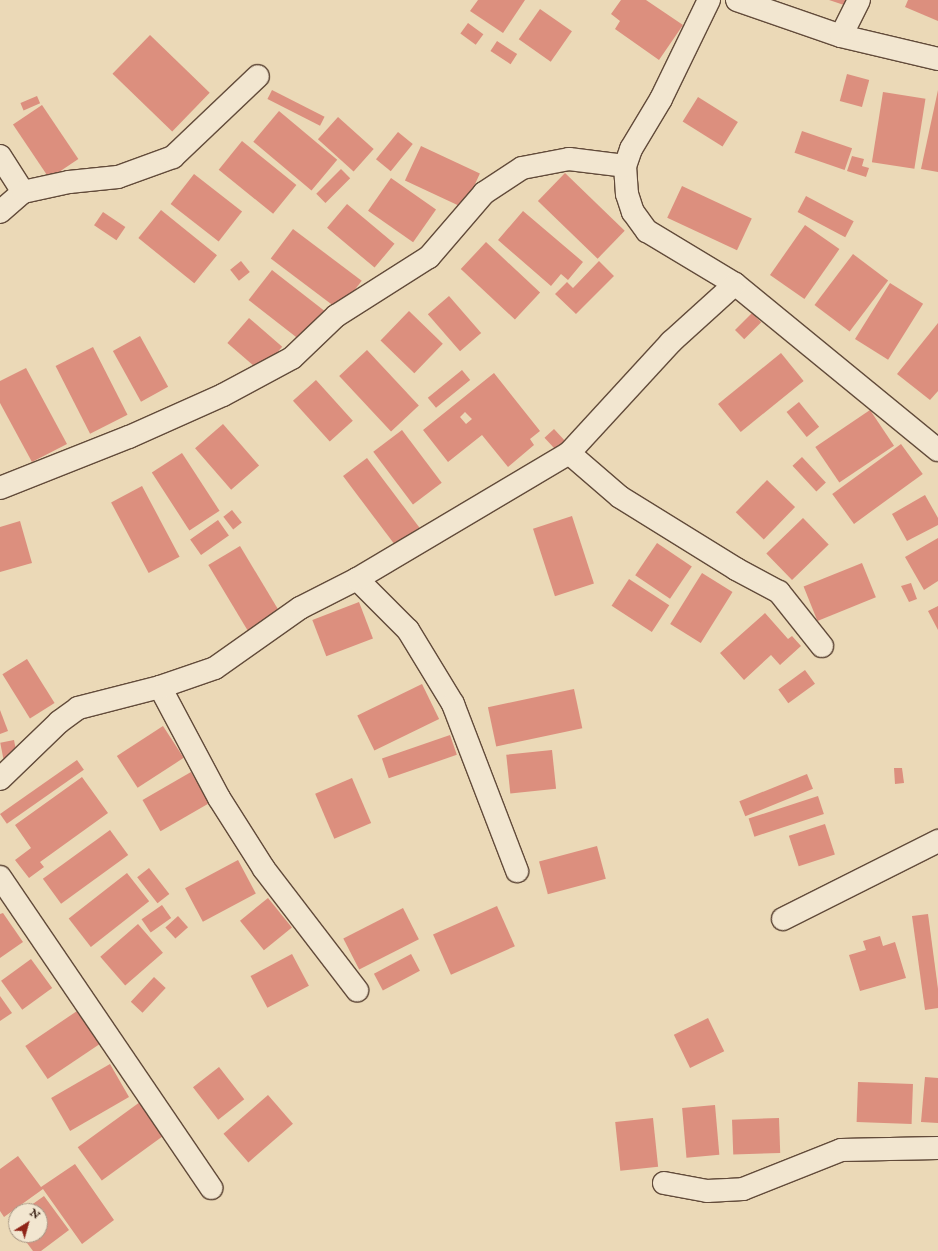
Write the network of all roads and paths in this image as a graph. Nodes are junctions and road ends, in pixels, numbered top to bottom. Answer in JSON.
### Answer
{"nodes":[{"id":1,"x":709,"y":0,"type":"edge"},
{"id":2,"x":737,"y":0,"type":"edge"},
{"id":3,"x":859,"y":0,"type":"edge"},
{"id":4,"x":841,"y":36,"type":"junction"},
{"id":5,"x":938,"y":59,"type":"edge"},
{"id":6,"x":258,"y":76,"type":"dead end"},
{"id":7,"x":0,"y":156,"type":"edge"},
{"id":8,"x":625,"y":166,"type":"junction"},
{"id":9,"x":23,"y":192,"type":"junction"},
{"id":10,"x":0,"y":212,"type":"edge"},
{"id":11,"x":735,"y":284,"type":"junction"},
{"id":12,"x":938,"y":450,"type":"edge"},
{"id":13,"x":569,"y":453,"type":"junction"},
{"id":14,"x":0,"y":488,"type":"edge"},
{"id":15,"x":357,"y":579,"type":"junction"},
{"id":16,"x":822,"y":646,"type":"dead end"},
{"id":17,"x":160,"y":687,"type":"junction"},
{"id":18,"x":0,"y":779,"type":"edge"},
{"id":19,"x":938,"y":841,"type":"edge"},
{"id":20,"x":516,"y":871,"type":"dead end"},
{"id":21,"x":0,"y":878,"type":"edge"},
{"id":22,"x":783,"y":920,"type":"dead end"},
{"id":23,"x":357,"y":990,"type":"dead end"},
{"id":24,"x":938,"y":1148,"type":"edge"},
{"id":25,"x":664,"y":1183,"type":"dead end"},
{"id":26,"x":211,"y":1188,"type":"dead end"}],
"edges":[{"from":1,"to":8,"type":"street"},
{"from":2,"to":4,"type":"street"},
{"from":3,"to":4,"type":"street"},
{"from":4,"to":5,"type":"street"},
{"from":6,"to":9,"type":"street"},
{"from":7,"to":9,"type":"street"},
{"from":8,"to":11,"type":"street"},
{"from":8,"to":14,"type":"street"},
{"from":9,"to":10,"type":"street"},
{"from":11,"to":12,"type":"street"},
{"from":11,"to":13,"type":"street"},
{"from":13,"to":15,"type":"street"},
{"from":13,"to":16,"type":"street"},
{"from":15,"to":17,"type":"street"},
{"from":15,"to":20,"type":"street"},
{"from":17,"to":18,"type":"street"},
{"from":17,"to":23,"type":"street"},
{"from":19,"to":22,"type":"street"},
{"from":21,"to":26,"type":"street"},
{"from":24,"to":25,"type":"street"}]}
